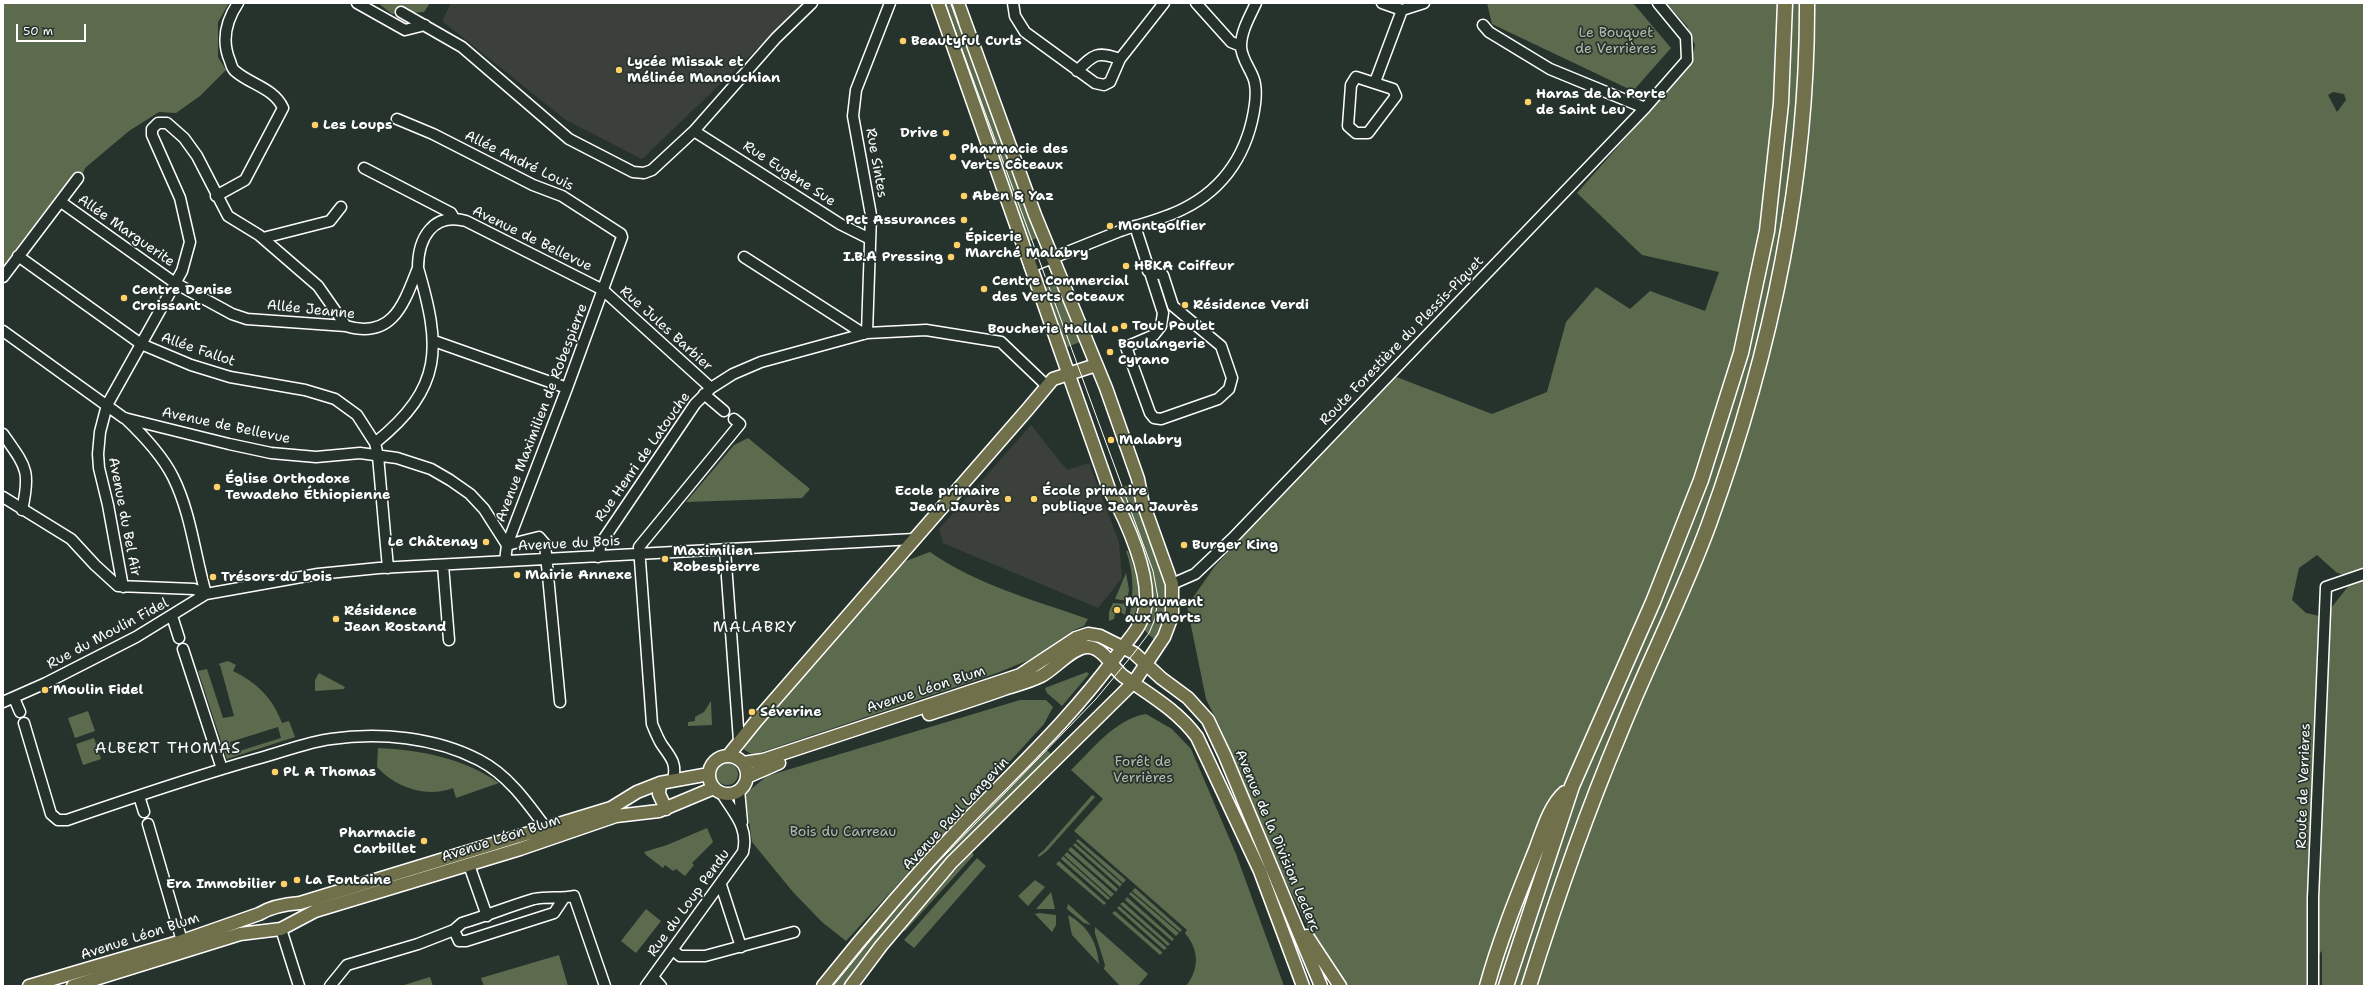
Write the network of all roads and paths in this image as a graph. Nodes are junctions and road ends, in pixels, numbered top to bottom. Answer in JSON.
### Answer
{"nodes":[{"id":1,"x":238,"y":3,"type":"edge"},
{"id":2,"x":357,"y":3,"type":"edge"},
{"id":3,"x":812,"y":3,"type":"edge"},
{"id":4,"x":890,"y":3,"type":"edge"},
{"id":5,"x":938,"y":3,"type":"edge"},
{"id":6,"x":958,"y":3,"type":"edge"},
{"id":7,"x":1013,"y":3,"type":"edge"},
{"id":8,"x":1164,"y":3,"type":"edge"},
{"id":9,"x":1196,"y":3,"type":"edge"},
{"id":10,"x":1256,"y":3,"type":"edge"},
{"id":11,"x":1382,"y":3,"type":"edge"},
{"id":12,"x":1424,"y":3,"type":"edge"},
{"id":13,"x":1658,"y":3,"type":"edge"},
{"id":14,"x":1785,"y":3,"type":"edge"},
{"id":15,"x":1807,"y":3,"type":"edge"},
{"id":16,"x":1402,"y":10,"type":"junction"},
{"id":17,"x":401,"y":12,"type":"dead end"},
{"id":18,"x":425,"y":25,"type":"junction"},
{"id":19,"x":1483,"y":25,"type":"dead end"},
{"id":20,"x":1241,"y":46,"type":"junction"},
{"id":21,"x":1120,"y":60,"type":"junction"},
{"id":22,"x":1077,"y":71,"type":"junction"},
{"id":23,"x":1375,"y":82,"type":"junction"},
{"id":24,"x":1645,"y":108,"type":"junction"},
{"id":25,"x":397,"y":119,"type":"dead end"},
{"id":26,"x":694,"y":131,"type":"junction"},
{"id":27,"x":364,"y":168,"type":"dead end"},
{"id":28,"x":78,"y":178,"type":"dead end"},
{"id":29,"x":216,"y":196,"type":"junction"},
{"id":30,"x":61,"y":202,"type":"junction"},
{"id":31,"x":341,"y":207,"type":"dead end"},
{"id":32,"x":454,"y":218,"type":"junction"},
{"id":33,"x":1135,"y":226,"type":"junction"},
{"id":34,"x":622,"y":237,"type":"joint"},
{"id":35,"x":263,"y":238,"type":"junction"},
{"id":36,"x":870,"y":239,"type":"junction"},
{"id":37,"x":18,"y":256,"type":"junction"},
{"id":38,"x":744,"y":257,"type":"dead end"},
{"id":39,"x":1054,"y":258,"type":"junction"},
{"id":40,"x":1030,"y":267,"type":"junction"},
{"id":41,"x":418,"y":268,"type":"junction"},
{"id":42,"x":1148,"y":271,"type":"junction"},
{"id":43,"x":3,"y":277,"type":"edge"},
{"id":44,"x":175,"y":283,"type":"junction"},
{"id":45,"x":603,"y":290,"type":"junction"},
{"id":46,"x":346,"y":326,"type":"junction"},
{"id":47,"x":3,"y":331,"type":"edge"},
{"id":48,"x":865,"y":334,"type":"junction"},
{"id":49,"x":434,"y":341,"type":"junction"},
{"id":50,"x":141,"y":344,"type":"junction"},
{"id":51,"x":1096,"y":365,"type":"junction"},
{"id":52,"x":1069,"y":375,"type":"junction"},
{"id":53,"x":1046,"y":385,"type":"junction"},
{"id":54,"x":567,"y":388,"type":"junction"},
{"id":55,"x":707,"y":391,"type":"junction"},
{"id":56,"x":107,"y":406,"type":"junction"},
{"id":57,"x":724,"y":411,"type":"dead end"},
{"id":58,"x":124,"y":418,"type":"junction"},
{"id":59,"x":734,"y":419,"type":"dead end"},
{"id":60,"x":3,"y":434,"type":"edge"},
{"id":61,"x":375,"y":443,"type":"junction"},
{"id":62,"x":378,"y":456,"type":"junction"},
{"id":63,"x":3,"y":497,"type":"edge"},
{"id":64,"x":22,"y":510,"type":"junction"},
{"id":65,"x":914,"y":539,"type":"junction"},
{"id":66,"x":507,"y":545,"type":"junction"},
{"id":67,"x":725,"y":550,"type":"junction"},
{"id":68,"x":639,"y":554,"type":"junction"},
{"id":69,"x":598,"y":557,"type":"junction"},
{"id":70,"x":547,"y":559,"type":"junction"},
{"id":71,"x":505,"y":561,"type":"junction"},
{"id":72,"x":443,"y":565,"type":"junction"},
{"id":73,"x":388,"y":568,"type":"junction"},
{"id":74,"x":2364,"y":574,"type":"edge"},
{"id":75,"x":1172,"y":584,"type":"junction"},
{"id":76,"x":123,"y":587,"type":"junction"},
{"id":77,"x":226,"y":590,"type":"joint"},
{"id":78,"x":206,"y":594,"type":"junction"},
{"id":79,"x":172,"y":616,"type":"junction"},
{"id":80,"x":180,"y":638,"type":"dead end"},
{"id":81,"x":449,"y":640,"type":"dead end"},
{"id":82,"x":1123,"y":646,"type":"junction"},
{"id":83,"x":183,"y":650,"type":"dead end"},
{"id":84,"x":1100,"y":652,"type":"joint"},
{"id":85,"x":1111,"y":663,"type":"junction"},
{"id":86,"x":1148,"y":664,"type":"junction"},
{"id":87,"x":1134,"y":682,"type":"junction"},
{"id":88,"x":14,"y":698,"type":"junction"},
{"id":89,"x":3,"y":702,"type":"edge"},
{"id":90,"x":560,"y":702,"type":"dead end"},
{"id":91,"x":20,"y":712,"type":"dead end"},
{"id":92,"x":24,"y":723,"type":"dead end"},
{"id":93,"x":739,"y":740,"type":"junction"},
{"id":94,"x":728,"y":756,"type":"junction"},
{"id":95,"x":743,"y":763,"type":"junction"},
{"id":96,"x":222,"y":769,"type":"junction"},
{"id":97,"x":709,"y":774,"type":"junction"},
{"id":98,"x":747,"y":777,"type":"junction"},
{"id":99,"x":673,"y":780,"type":"junction"},
{"id":100,"x":660,"y":783,"type":"junction"},
{"id":101,"x":1572,"y":786,"type":"junction"},
{"id":102,"x":718,"y":790,"type":"junction"},
{"id":103,"x":739,"y":790,"type":"junction"},
{"id":104,"x":139,"y":796,"type":"junction"},
{"id":105,"x":666,"y":809,"type":"junction"},
{"id":106,"x":144,"y":812,"type":"dead end"},
{"id":107,"x":148,"y":824,"type":"dead end"},
{"id":108,"x":742,"y":824,"type":"junction"},
{"id":109,"x":546,"y":828,"type":"junction"},
{"id":110,"x":469,"y":865,"type":"junction"},
{"id":111,"x":721,"y":885,"type":"junction"},
{"id":112,"x":564,"y":898,"type":"junction"},
{"id":113,"x":1285,"y":899,"type":"junction"},
{"id":114,"x":292,"y":903,"type":"junction"},
{"id":115,"x":260,"y":914,"type":"junction"},
{"id":116,"x":487,"y":916,"type":"junction"},
{"id":117,"x":296,"y":920,"type":"junction"},
{"id":118,"x":281,"y":929,"type":"junction"},
{"id":119,"x":454,"y":930,"type":"junction"},
{"id":120,"x":264,"y":931,"type":"junction"},
{"id":121,"x":794,"y":932,"type":"dead end"},
{"id":122,"x":1544,"y":936,"type":"junction"},
{"id":123,"x":182,"y":941,"type":"junction"},
{"id":124,"x":741,"y":947,"type":"junction"},
{"id":125,"x":673,"y":950,"type":"junction"},
{"id":126,"x":653,"y":977,"type":"junction"},
{"id":127,"x":29,"y":986,"type":"edge"},
{"id":128,"x":73,"y":986,"type":"edge"},
{"id":129,"x":299,"y":986,"type":"edge"},
{"id":130,"x":330,"y":986,"type":"edge"},
{"id":131,"x":605,"y":986,"type":"edge"},
{"id":132,"x":646,"y":986,"type":"edge"},
{"id":133,"x":661,"y":986,"type":"edge"},
{"id":134,"x":823,"y":986,"type":"edge"},
{"id":135,"x":851,"y":986,"type":"edge"},
{"id":136,"x":1303,"y":986,"type":"edge"},
{"id":137,"x":1322,"y":986,"type":"edge"},
{"id":138,"x":1340,"y":986,"type":"edge"},
{"id":139,"x":1487,"y":986,"type":"edge"},
{"id":140,"x":1506,"y":986,"type":"edge"},
{"id":141,"x":1529,"y":986,"type":"edge"},
{"id":142,"x":1538,"y":986,"type":"edge"},
{"id":143,"x":2313,"y":986,"type":"edge"}],
"edges":[{"from":1,"to":29,"type":"street"},
{"from":2,"to":18,"type":"street"},
{"from":3,"to":26,"type":"street"},
{"from":4,"to":36,"type":"street","name":"Rue Sintes"},
{"from":5,"to":40,"type":"main road"},
{"from":6,"to":39,"type":"main road"},
{"from":7,"to":22,"type":"street"},
{"from":8,"to":21,"type":"street"},
{"from":9,"to":20,"type":"street"},
{"from":10,"to":20,"type":"street"},
{"from":11,"to":16,"type":"street"},
{"from":12,"to":16,"type":"street"},
{"from":13,"to":24,"type":"street","name":"Route Forestière du Plessis-Piquet"},
{"from":14,"to":101,"type":"highway"},
{"from":15,"to":122,"type":"highway"},
{"from":16,"to":23,"type":"street"},
{"from":17,"to":18,"type":"street"},
{"from":18,"to":26,"type":"street"},
{"from":19,"to":24,"type":"street"},
{"from":20,"to":33,"type":"street"},
{"from":21,"to":22,"type":"street"},
{"from":21,"to":22,"type":"street"},
{"from":23,"to":23,"type":"street"},
{"from":24,"to":75,"type":"street","name":"Route Forestière du Plessis-Piquet"},
{"from":25,"to":34,"type":"street","name":"Allée André Louis"},
{"from":26,"to":36,"type":"street","name":"Rue Eugène Sue"},
{"from":27,"to":32,"type":"street"},
{"from":28,"to":30,"type":"street"},
{"from":29,"to":35,"type":"street"},
{"from":29,"to":44,"type":"street","name":"Avenue du Bel Air"},
{"from":30,"to":37,"type":"street"},
{"from":30,"to":44,"type":"street","name":"Allée Marguerite"},
{"from":31,"to":35,"type":"street"},
{"from":32,"to":41,"type":"street","name":"Avenue de Bellevue"},
{"from":32,"to":45,"type":"street","name":"Avenue de Bellevue"},
{"from":33,"to":39,"type":"street"},
{"from":33,"to":42,"type":"street"},
{"from":34,"to":45,"type":"street","name":"Avenue de Bellevue"},
{"from":35,"to":46,"type":"street"},
{"from":36,"to":48,"type":"street","name":"Rue Sintes"},
{"from":37,"to":43,"type":"street"},
{"from":37,"to":50,"type":"street","name":"Allée Fallot"},
{"from":38,"to":48,"type":"street"},
{"from":39,"to":40,"type":"street"},
{"from":39,"to":51,"type":"main road"},
{"from":40,"to":52,"type":"main road"},
{"from":41,"to":46,"type":"street","name":"Allée Jeanne"},
{"from":41,"to":49,"type":"street","name":"Avenue de Bellevue"},
{"from":42,"to":42,"type":"street"},
{"from":44,"to":46,"type":"street","name":"Allée Jeanne"},
{"from":44,"to":50,"type":"street","name":"Avenue du Bel Air"},
{"from":45,"to":54,"type":"street","name":"Avenue Maximilien de Robespierre"},
{"from":45,"to":55,"type":"street","name":"Rue Jules Barbier"},
{"from":47,"to":56,"type":"street","name":"Avenue de Bellevue"},
{"from":48,"to":53,"type":"street","name":"Rue Henri de Latouche"},
{"from":48,"to":55,"type":"street","name":"Rue Henri de Latouche"},
{"from":49,"to":54,"type":"street"},
{"from":49,"to":61,"type":"street","name":"Avenue de Bellevue"},
{"from":50,"to":56,"type":"street","name":"Avenue du Bel Air"},
{"from":50,"to":61,"type":"street","name":"Allée Fallot"},
{"from":51,"to":52,"type":"main road"},
{"from":51,"to":75,"type":"main road"},
{"from":52,"to":53,"type":"main road"},
{"from":52,"to":82,"type":"main road","name":"Avenue Paul Langevin"},
{"from":53,"to":65,"type":"main road"},
{"from":54,"to":66,"type":"street","name":"Avenue Maximilien de Robespierre"},
{"from":55,"to":57,"type":"street","name":"Rue Jules Barbier"},
{"from":55,"to":69,"type":"street","name":"Rue Henri de Latouche"},
{"from":56,"to":58,"type":"street","name":"Avenue de Bellevue"},
{"from":56,"to":76,"type":"street","name":"Avenue du Bel Air"},
{"from":58,"to":62,"type":"street","name":"Avenue de Bellevue"},
{"from":58,"to":78,"type":"street"},
{"from":59,"to":68,"type":"street"},
{"from":60,"to":64,"type":"street"},
{"from":61,"to":62,"type":"street"},
{"from":62,"to":66,"type":"street","name":"Avenue de Bellevue"},
{"from":62,"to":73,"type":"street"},
{"from":63,"to":64,"type":"street"},
{"from":64,"to":76,"type":"street"},
{"from":65,"to":67,"type":"street","name":"Avenue du Bois"},
{"from":65,"to":93,"type":"main road"},
{"from":66,"to":70,"type":"street"},
{"from":66,"to":71,"type":"street","name":"Avenue Maximilien de Robespierre"},
{"from":67,"to":68,"type":"street","name":"Avenue du Bois"},
{"from":67,"to":93,"type":"street"},
{"from":68,"to":69,"type":"street","name":"Avenue du Bois"},
{"from":68,"to":99,"type":"street"},
{"from":69,"to":70,"type":"street","name":"Avenue du Bois"},
{"from":70,"to":71,"type":"street","name":"Avenue du Bois"},
{"from":70,"to":90,"type":"street"},
{"from":71,"to":72,"type":"street","name":"Avenue du Bois"},
{"from":72,"to":73,"type":"street","name":"Avenue du Bois"},
{"from":72,"to":81,"type":"street"},
{"from":73,"to":77,"type":"street","name":"Avenue du Bois"},
{"from":74,"to":143,"type":"street","name":"Route de Verrières"},
{"from":75,"to":86,"type":"main road"},
{"from":76,"to":78,"type":"street"},
{"from":77,"to":78,"type":"street","name":"Rue du Moulin Fidel"},
{"from":78,"to":79,"type":"street","name":"Rue du Moulin Fidel"},
{"from":79,"to":80,"type":"street"},
{"from":79,"to":88,"type":"street","name":"Rue du Moulin Fidel"},
{"from":82,"to":85,"type":"main road","name":"Avenue Paul Langevin"},
{"from":82,"to":86,"type":"main road","name":"Avenue Léon Blum"},
{"from":82,"to":95,"type":"main road","name":"Avenue Léon Blum"},
{"from":83,"to":96,"type":"street"},
{"from":84,"to":85,"type":"main road","name":"Avenue de la Division Leclerc"},
{"from":84,"to":98,"type":"main road","name":"Avenue Léon Blum"},
{"from":85,"to":87,"type":"main road","name":"Avenue de la Division Leclerc"},
{"from":85,"to":134,"type":"main road","name":"Avenue Paul Langevin"},
{"from":86,"to":87,"type":"main road"},
{"from":86,"to":113,"type":"main road","name":"Avenue de la Division Leclerc"},
{"from":87,"to":135,"type":"main road"},
{"from":87,"to":136,"type":"main road","name":"Avenue de la Division Leclerc"},
{"from":88,"to":89,"type":"street","name":"Rue du Moulin Fidel"},
{"from":88,"to":91,"type":"street"},
{"from":92,"to":104,"type":"street"},
{"from":93,"to":94,"type":"main road"},
{"from":94,"to":95,"type":"main road"},
{"from":94,"to":97,"type":"main road"},
{"from":95,"to":98,"type":"main road"},
{"from":96,"to":104,"type":"street"},
{"from":96,"to":109,"type":"street"},
{"from":97,"to":99,"type":"main road","name":"Avenue Léon Blum"},
{"from":97,"to":102,"type":"main road"},
{"from":98,"to":103,"type":"main road"},
{"from":99,"to":100,"type":"main road","name":"Avenue Léon Blum"},
{"from":100,"to":105,"type":"main road"},
{"from":100,"to":109,"type":"main road","name":"Avenue Léon Blum"},
{"from":101,"to":139,"type":"highway"},
{"from":101,"to":140,"type":"highway"},
{"from":102,"to":103,"type":"main road"},
{"from":102,"to":105,"type":"main road","name":"Avenue Léon Blum"},
{"from":102,"to":108,"type":"street","name":"Rue du Loup Pendu"},
{"from":103,"to":108,"type":"street"},
{"from":104,"to":106,"type":"street"},
{"from":105,"to":110,"type":"main road","name":"Avenue Léon Blum"},
{"from":107,"to":123,"type":"street"},
{"from":108,"to":111,"type":"street","name":"Rue du Loup Pendu"},
{"from":109,"to":114,"type":"main road","name":"Avenue Léon Blum"},
{"from":110,"to":116,"type":"street"},
{"from":110,"to":117,"type":"main road","name":"Avenue Léon Blum"},
{"from":111,"to":124,"type":"street"},
{"from":111,"to":125,"type":"street","name":"Rue du Loup Pendu"},
{"from":112,"to":116,"type":"street"},
{"from":112,"to":119,"type":"street"},
{"from":112,"to":131,"type":"street"},
{"from":113,"to":137,"type":"main road","name":"Avenue de la Division Leclerc"},
{"from":113,"to":138,"type":"main road"},
{"from":114,"to":115,"type":"main road","name":"Avenue Léon Blum"},
{"from":114,"to":117,"type":"main road"},
{"from":115,"to":120,"type":"main road"},
{"from":115,"to":123,"type":"main road","name":"Avenue Léon Blum"},
{"from":116,"to":119,"type":"street"},
{"from":117,"to":118,"type":"main road","name":"Avenue Léon Blum"},
{"from":118,"to":120,"type":"main road","name":"Avenue Léon Blum"},
{"from":118,"to":129,"type":"street"},
{"from":119,"to":130,"type":"street"},
{"from":120,"to":128,"type":"main road","name":"Avenue Léon Blum"},
{"from":121,"to":124,"type":"street"},
{"from":122,"to":141,"type":"highway"},
{"from":122,"to":142,"type":"highway"},
{"from":123,"to":127,"type":"main road","name":"Avenue Léon Blum"},
{"from":124,"to":125,"type":"street"},
{"from":125,"to":126,"type":"street","name":"Rue du Loup Pendu"},
{"from":126,"to":132,"type":"street","name":"Rue du Loup Pendu"},
{"from":126,"to":133,"type":"street"}]}
